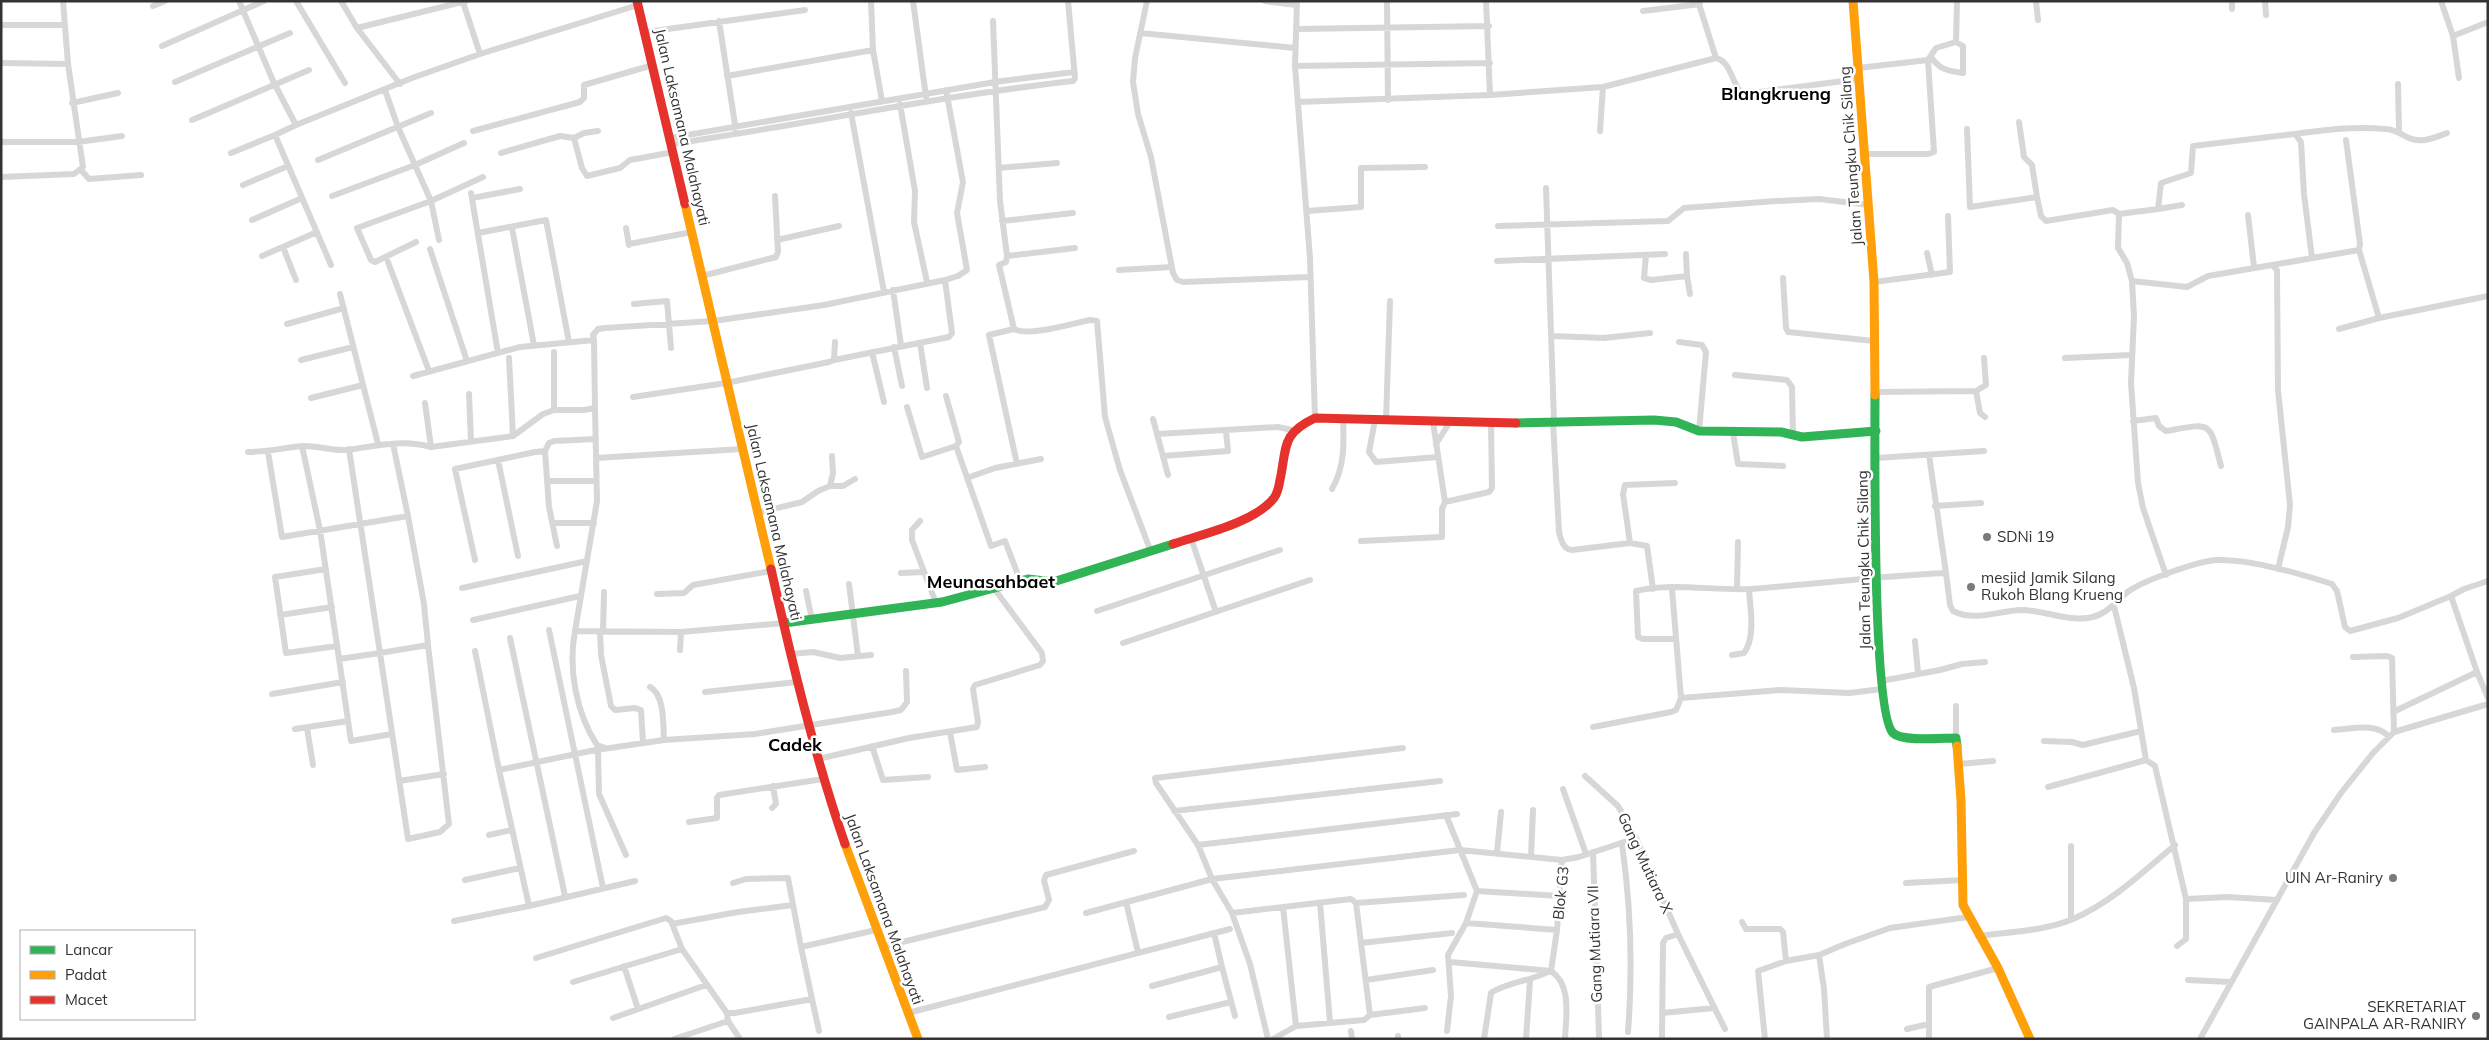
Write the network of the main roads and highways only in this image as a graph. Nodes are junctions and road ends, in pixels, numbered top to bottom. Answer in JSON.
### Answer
{"nodes":[{"id":1,"x":1853,"y":1,"type":"edge"},
{"id":2,"x":637,"y":3,"type":"edge"},
{"id":3,"x":1876,"y":431,"type":"junction"},
{"id":4,"x":784,"y":623,"type":"junction"},
{"id":5,"x":918,"y":1039,"type":"edge"},
{"id":6,"x":2030,"y":1039,"type":"edge"}],
"edges":[{"from":1,"to":3,"type":"main road","name":"Jalan Teungku Chik Silang"},
{"from":2,"to":4,"type":"main road","name":"Jalan Laksamana Malahayati"},
{"from":3,"to":4,"type":"main road"},
{"from":3,"to":6,"type":"main road","name":"Jalan Teungku Chik Silang"},
{"from":4,"to":5,"type":"main road","name":"Jalan Laksamana Malahayati"}]}
